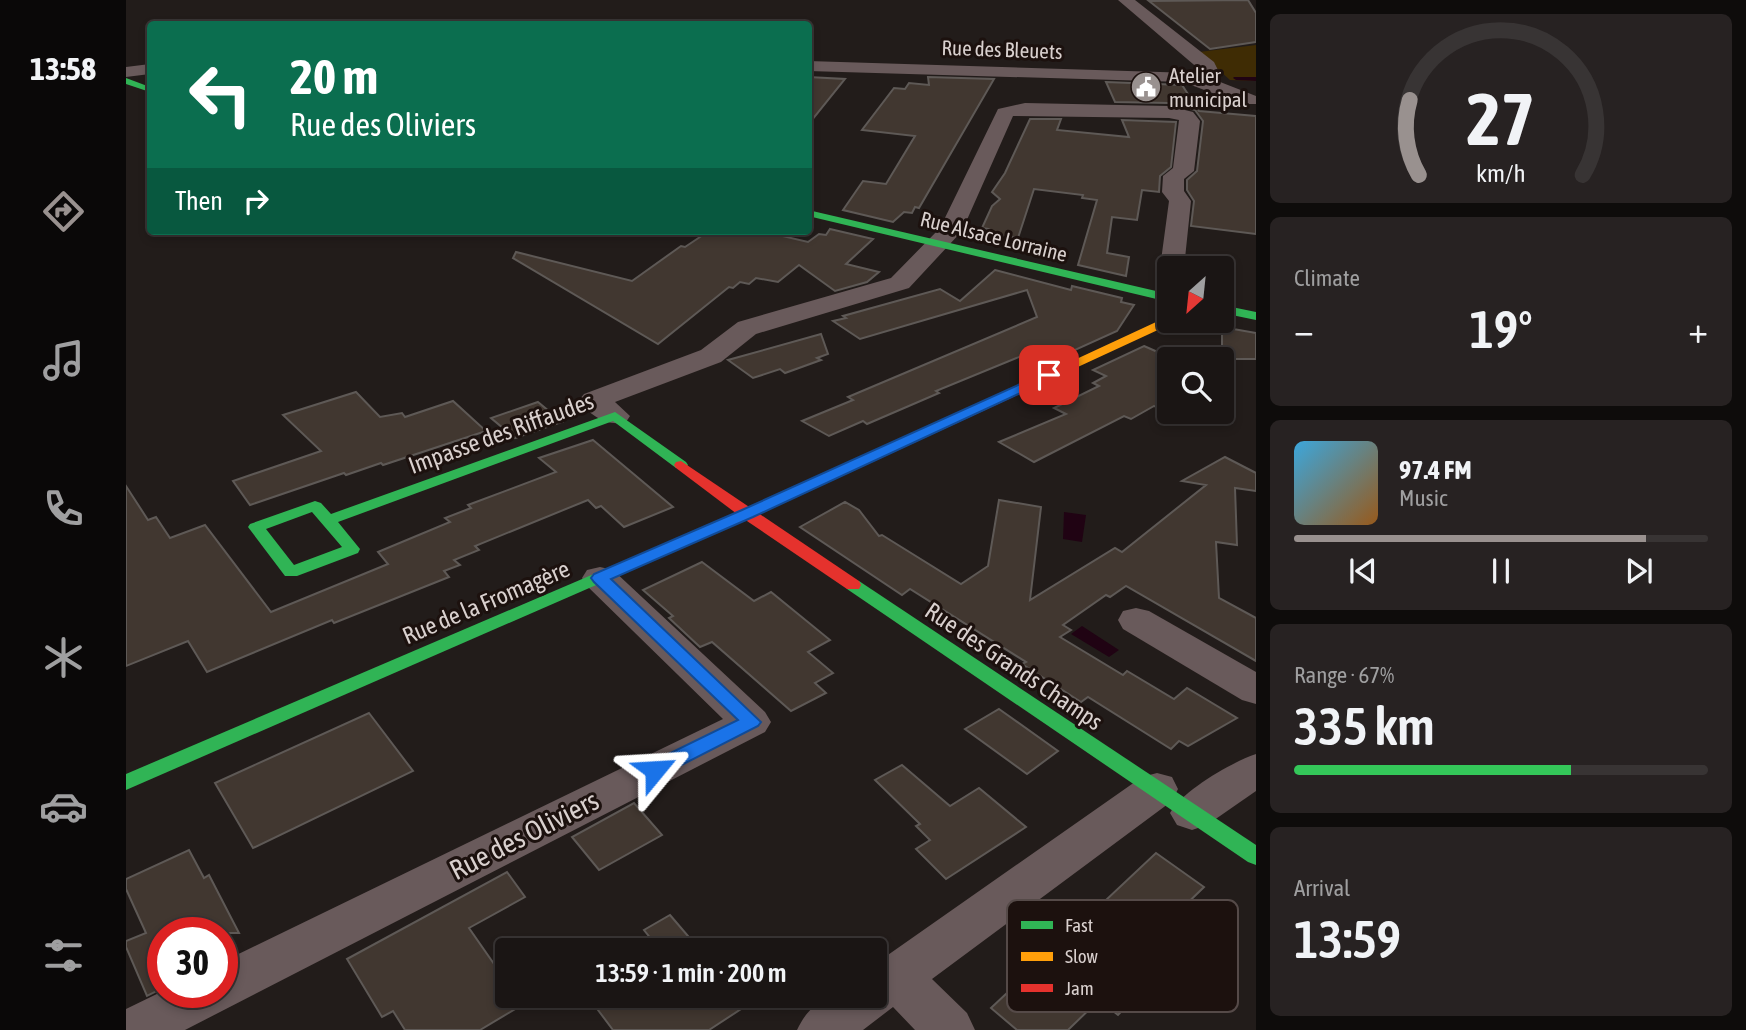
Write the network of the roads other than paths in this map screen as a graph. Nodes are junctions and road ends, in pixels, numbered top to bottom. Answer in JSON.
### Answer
{"nodes":[{"id":1,"x":1126,"y":0,"type":"edge"},
{"id":2,"x":812,"y":66,"type":"edge"},
{"id":3,"x":147,"y":69,"type":"edge"},
{"id":4,"x":126,"y":72,"type":"edge"},
{"id":5,"x":1194,"y":78,"type":"junction"},
{"id":6,"x":126,"y":81,"type":"edge"},
{"id":7,"x":147,"y":89,"type":"edge"},
{"id":8,"x":1252,"y":101,"type":"edge"},
{"id":9,"x":1182,"y":114,"type":"junction"},
{"id":10,"x":812,"y":214,"type":"edge"},
{"id":11,"x":938,"y":244,"type":"junction"},
{"id":12,"x":1173,"y":256,"type":"edge"},
{"id":13,"x":1157,"y":287,"type":"edge"},
{"id":14,"x":1234,"y":311,"type":"edge"},
{"id":15,"x":1256,"y":316,"type":"edge"},
{"id":16,"x":1157,"y":326,"type":"edge"},
{"id":17,"x":615,"y":416,"type":"junction"},
{"id":18,"x":747,"y":514,"type":"junction"},
{"id":19,"x":328,"y":520,"type":"junction"},
{"id":20,"x":600,"y":578,"type":"junction"},
{"id":21,"x":1136,"y":620,"type":"dead end"},
{"id":22,"x":1256,"y":690,"type":"edge"},
{"id":23,"x":1256,"y":770,"type":"edge"},
{"id":24,"x":126,"y":782,"type":"edge"},
{"id":25,"x":1175,"y":801,"type":"junction"},
{"id":26,"x":1256,"y":856,"type":"edge"},
{"id":27,"x":1019,"y":900,"type":"edge"},
{"id":28,"x":1007,"y":907,"type":"edge"},
{"id":29,"x":238,"y":978,"type":"edge"},
{"id":30,"x":887,"y":984,"type":"edge"},
{"id":31,"x":887,"y":992,"type":"edge"},
{"id":32,"x":179,"y":1008,"type":"edge"},
{"id":33,"x":853,"y":1008,"type":"edge"},
{"id":34,"x":135,"y":1030,"type":"edge"},
{"id":35,"x":823,"y":1030,"type":"edge"},
{"id":36,"x":949,"y":1030,"type":"edge"}],
"edges":[{"from":1,"to":5,"type":"street"},
{"from":2,"to":5,"type":"street","name":"Rue des Bleuets"},
{"from":3,"to":4,"type":"street"},
{"from":5,"to":8,"type":"street"},
{"from":6,"to":7,"type":"street"},
{"from":8,"to":9,"type":"street"},
{"from":9,"to":11,"type":"street"},
{"from":9,"to":12,"type":"street"},
{"from":10,"to":11,"type":"street","name":"Rue Alsace Lorraine"},
{"from":11,"to":13,"type":"street","name":"Rue Alsace Lorraine"},
{"from":11,"to":17,"type":"street"},
{"from":14,"to":15,"type":"street"},
{"from":16,"to":18,"type":"street","name":"Rue de la Fromagère"},
{"from":17,"to":18,"type":"street","name":"Impasse des Riffaudes"},
{"from":17,"to":19,"type":"street","name":"Impasse des Riffaudes"},
{"from":18,"to":20,"type":"street","name":"Rue de la Fromagère"},
{"from":18,"to":25,"type":"street","name":"Rue des Grands Champs"},
{"from":19,"to":19,"type":"street"},
{"from":20,"to":24,"type":"street","name":"Rue de la Fromagère"},
{"from":20,"to":29,"type":"street","name":"Rue des Oliviers"},
{"from":21,"to":22,"type":"street"},
{"from":23,"to":25,"type":"street"},
{"from":25,"to":26,"type":"street","name":"Rue des Grands Champs"},
{"from":25,"to":27,"type":"street"},
{"from":28,"to":30,"type":"street"},
{"from":31,"to":36,"type":"street"},
{"from":32,"to":34,"type":"street"},
{"from":33,"to":35,"type":"street"}]}
